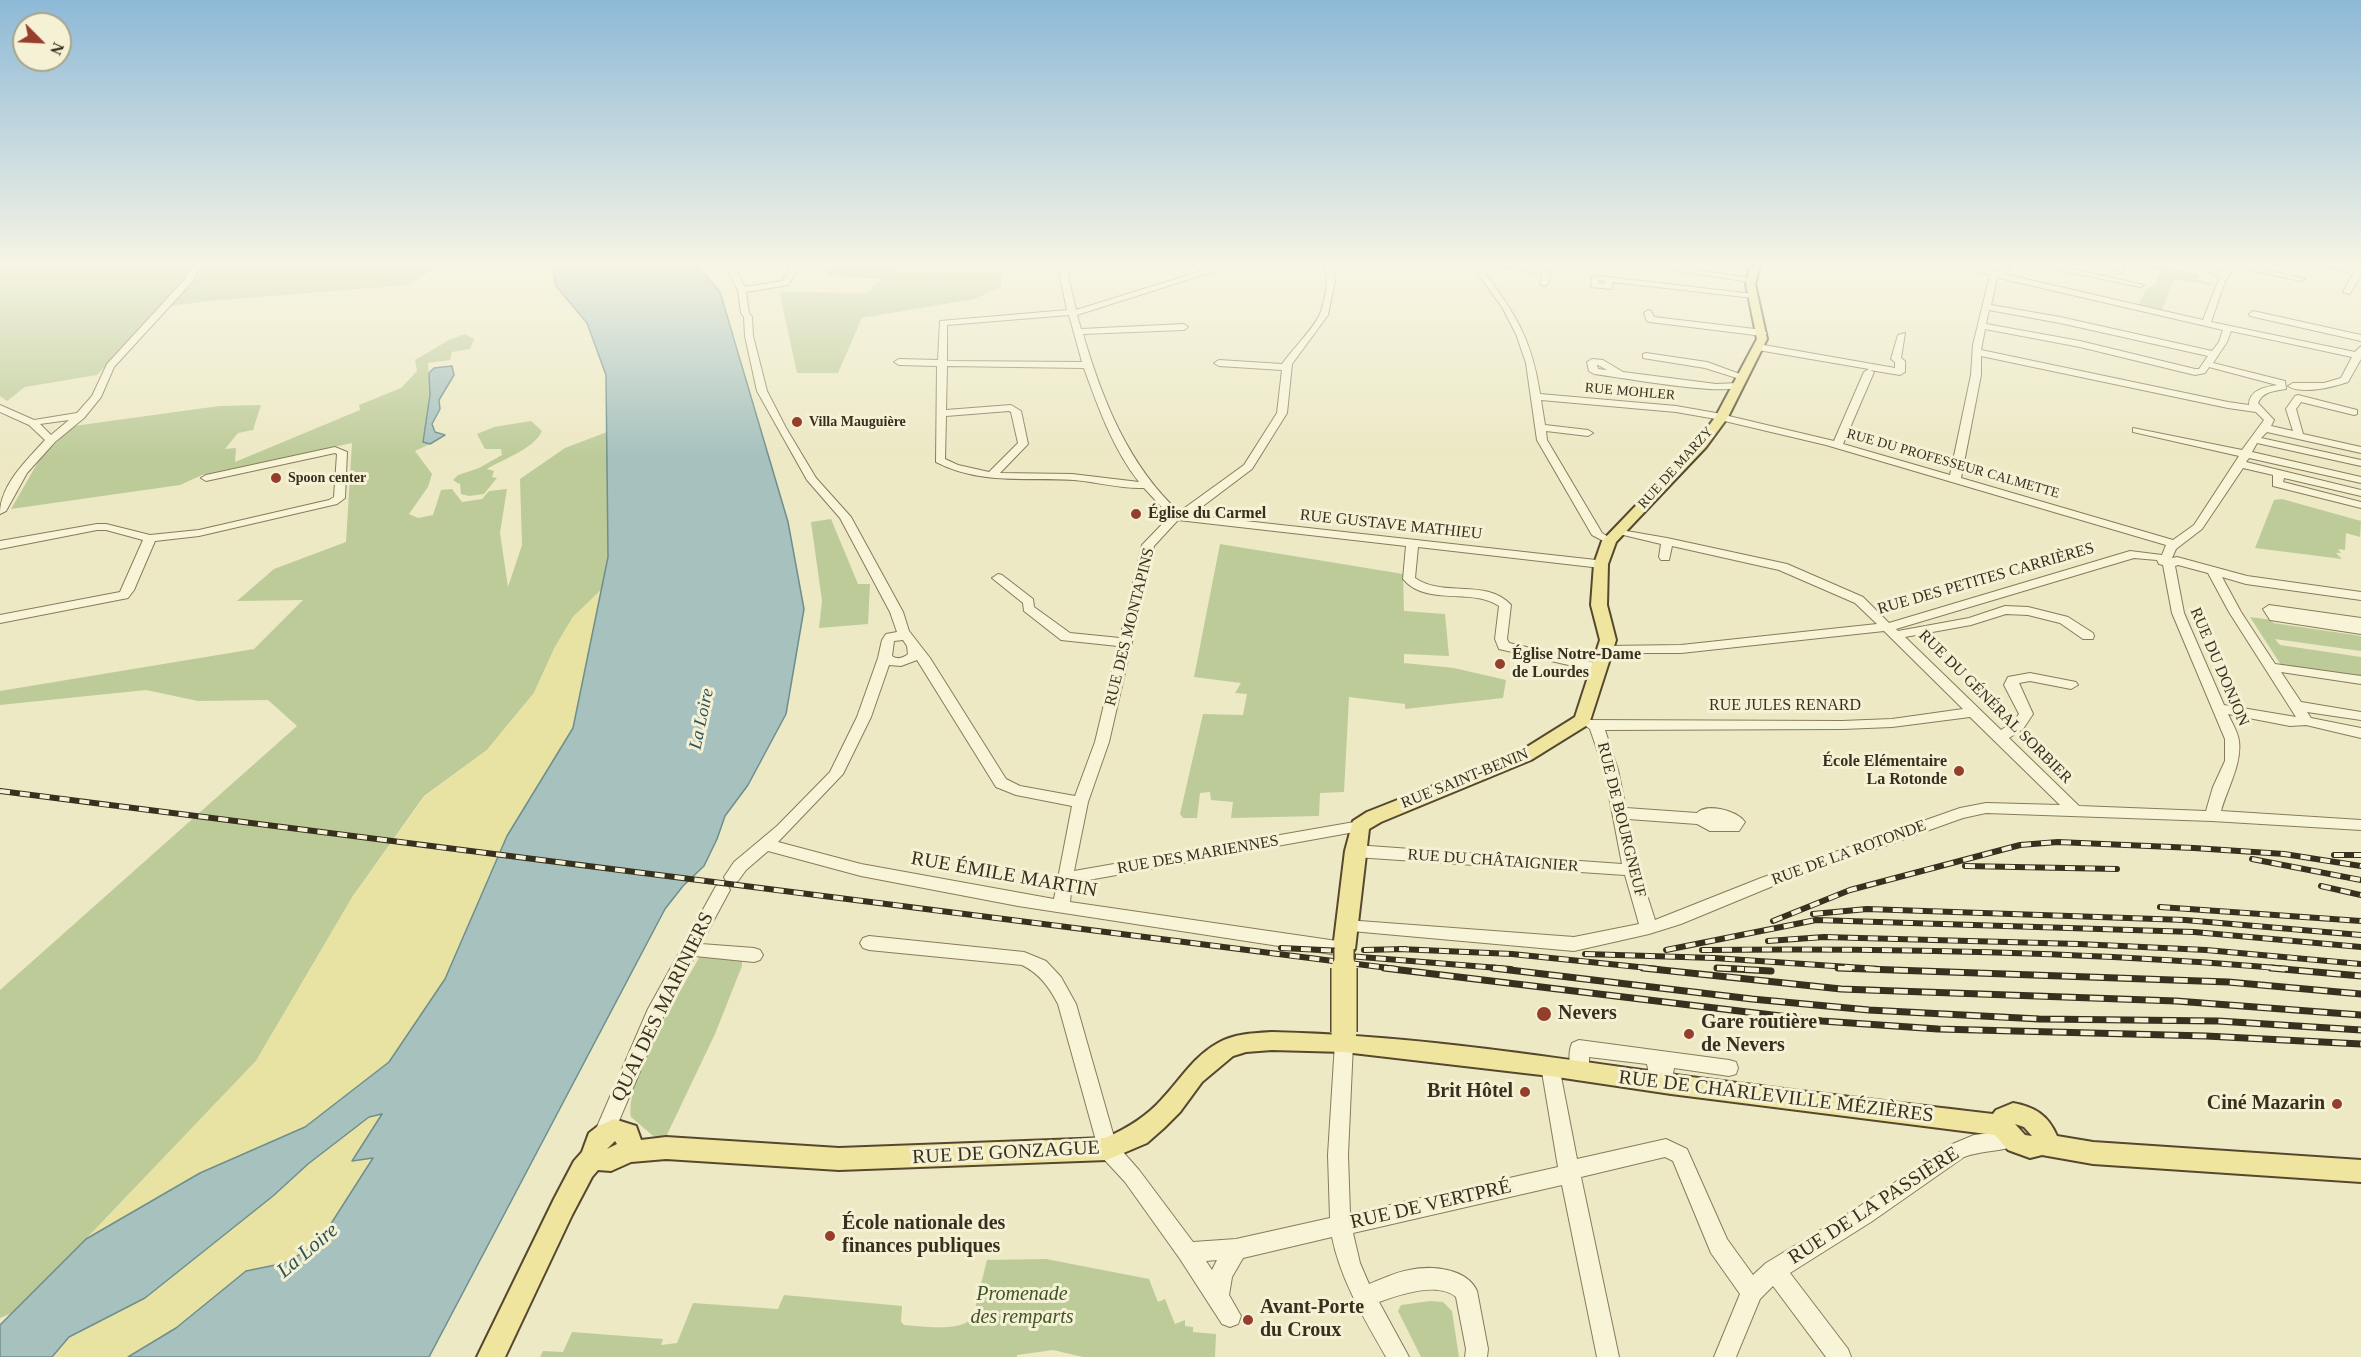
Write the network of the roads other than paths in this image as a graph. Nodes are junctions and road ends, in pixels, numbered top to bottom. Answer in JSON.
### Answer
{"nodes":[{"id":1,"x":143,"y":330,"type":"edge"},
{"id":2,"x":749,"y":330,"type":"edge"},
{"id":3,"x":944,"y":330,"type":"edge"},
{"id":4,"x":1113,"y":330,"type":"edge"},
{"id":5,"x":1313,"y":330,"type":"edge"},
{"id":6,"x":1519,"y":330,"type":"edge"},
{"id":7,"x":1741,"y":330,"type":"edge"},
{"id":8,"x":1980,"y":330,"type":"edge"},
{"id":9,"x":2005,"y":330,"type":"edge"},
{"id":10,"x":2106,"y":330,"type":"edge"},
{"id":11,"x":2227,"y":330,"type":"edge"},
{"id":12,"x":2240,"y":330,"type":"edge"},
{"id":13,"x":2326,"y":330,"type":"edge"},
{"id":14,"x":1078,"y":332,"type":"joint"},
{"id":15,"x":1763,"y":333,"type":"joint"},
{"id":16,"x":1902,"y":335,"type":"dead end"},
{"id":17,"x":2361,"y":338,"type":"edge"},
{"id":18,"x":1758,"y":347,"type":"junction"},
{"id":19,"x":1977,"y":352,"type":"junction"},
{"id":20,"x":2212,"y":354,"type":"junction"},
{"id":21,"x":2360,"y":354,"type":"edge"},
{"id":22,"x":1646,"y":356,"type":"dead end"},
{"id":23,"x":899,"y":362,"type":"dead end"},
{"id":24,"x":943,"y":362,"type":"junction"},
{"id":25,"x":1219,"y":363,"type":"dead end"},
{"id":26,"x":2206,"y":364,"type":"junction"},
{"id":27,"x":1089,"y":365,"type":"junction"},
{"id":28,"x":1286,"y":367,"type":"junction"},
{"id":29,"x":2063,"y":369,"type":"junction"},
{"id":30,"x":1869,"y":372,"type":"dead end"},
{"id":31,"x":1620,"y":374,"type":"dead end"},
{"id":32,"x":2348,"y":374,"type":"junction"},
{"id":33,"x":2361,"y":377,"type":"edge"},
{"id":34,"x":2058,"y":379,"type":"dead end"},
{"id":35,"x":1740,"y":382,"type":"junction"},
{"id":36,"x":2286,"y":386,"type":"junction"},
{"id":37,"x":1536,"y":397,"type":"junction"},
{"id":38,"x":0,"y":408,"type":"edge"},
{"id":39,"x":2258,"y":409,"type":"junction"},
{"id":40,"x":2354,"y":412,"type":"dead end"},
{"id":41,"x":942,"y":413,"type":"junction"},
{"id":42,"x":80,"y":416,"type":"junction"},
{"id":43,"x":1722,"y":417,"type":"junction"},
{"id":44,"x":33,"y":423,"type":"junction"},
{"id":45,"x":1539,"y":427,"type":"junction"},
{"id":46,"x":2265,"y":428,"type":"junction"},
{"id":47,"x":2137,"y":430,"type":"dead end"},
{"id":48,"x":1588,"y":433,"type":"dead end"},
{"id":49,"x":2299,"y":436,"type":"junction"},
{"id":50,"x":2254,"y":439,"type":"junction"},
{"id":51,"x":51,"y":440,"type":"junction"},
{"id":52,"x":1837,"y":446,"type":"junction"},
{"id":53,"x":2361,"y":450,"type":"edge"},
{"id":54,"x":2246,"y":453,"type":"junction"},
{"id":55,"x":2361,"y":463,"type":"edge"},
{"id":56,"x":2240,"y":464,"type":"junction"},
{"id":57,"x":2279,"y":473,"type":"junction"},
{"id":58,"x":993,"y":474,"type":"junction"},
{"id":59,"x":2359,"y":477,"type":"edge"},
{"id":60,"x":206,"y":478,"type":"dead end"},
{"id":61,"x":1955,"y":479,"type":"junction"},
{"id":62,"x":1146,"y":485,"type":"junction"},
{"id":63,"x":2361,"y":493,"type":"edge"},
{"id":64,"x":2361,"y":505,"type":"edge"},
{"id":65,"x":0,"y":511,"type":"edge"},
{"id":66,"x":1178,"y":517,"type":"junction"},
{"id":67,"x":1614,"y":536,"type":"junction"},
{"id":68,"x":150,"y":538,"type":"junction"},
{"id":69,"x":1667,"y":541,"type":"junction"},
{"id":70,"x":1412,"y":544,"type":"junction"},
{"id":71,"x":0,"y":545,"type":"edge"},
{"id":72,"x":2170,"y":556,"type":"junction"},
{"id":73,"x":1665,"y":558,"type":"dead end"},
{"id":74,"x":1601,"y":564,"type":"junction"},
{"id":75,"x":2213,"y":572,"type":"junction"},
{"id":76,"x":998,"y":578,"type":"dead end"},
{"id":77,"x":2361,"y":596,"type":"edge"},
{"id":78,"x":892,"y":605,"type":"junction"},
{"id":79,"x":0,"y":619,"type":"edge"},
{"id":80,"x":2361,"y":622,"type":"edge"},
{"id":81,"x":2361,"y":630,"type":"edge"},
{"id":82,"x":1892,"y":631,"type":"junction"},
{"id":83,"x":905,"y":635,"type":"junction"},
{"id":84,"x":2088,"y":636,"type":"dead end"},
{"id":85,"x":891,"y":637,"type":"junction"},
{"id":86,"x":1126,"y":643,"type":"junction"},
{"id":87,"x":916,"y":650,"type":"junction"},
{"id":88,"x":1606,"y":650,"type":"junction"},
{"id":89,"x":890,"y":660,"type":"junction"},
{"id":90,"x":2271,"y":667,"type":"junction"},
{"id":91,"x":1599,"y":668,"type":"junction"},
{"id":92,"x":2361,"y":680,"type":"edge"},
{"id":93,"x":2071,"y":685,"type":"dead end"},
{"id":94,"x":2296,"y":706,"type":"junction"},
{"id":95,"x":2219,"y":708,"type":"junction"},
{"id":96,"x":1974,"y":712,"type":"junction"},
{"id":97,"x":2361,"y":716,"type":"edge"},
{"id":98,"x":2306,"y":721,"type":"junction"},
{"id":99,"x":1590,"y":723,"type":"junction"},
{"id":100,"x":2361,"y":733,"type":"edge"},
{"id":101,"x":1997,"y":736,"type":"junction"},
{"id":102,"x":1080,"y":802,"type":"junction"},
{"id":103,"x":2076,"y":812,"type":"junction"},
{"id":104,"x":1619,"y":813,"type":"junction"},
{"id":105,"x":2212,"y":816,"type":"junction"},
{"id":106,"x":1701,"y":819,"type":"dead end"},
{"id":107,"x":2361,"y":825,"type":"edge"},
{"id":108,"x":1360,"y":826,"type":"junction"},
{"id":109,"x":767,"y":845,"type":"junction"},
{"id":110,"x":1355,"y":851,"type":"junction"},
{"id":111,"x":1631,"y":870,"type":"junction"},
{"id":112,"x":1064,"y":879,"type":"junction"},
{"id":113,"x":1061,"y":907,"type":"junction"},
{"id":114,"x":1346,"y":926,"type":"junction"},
{"id":115,"x":1649,"y":928,"type":"junction"},
{"id":116,"x":869,"y":943,"type":"dead end"},
{"id":117,"x":690,"y":949,"type":"junction"},
{"id":118,"x":1344,"y":949,"type":"junction"},
{"id":119,"x":754,"y":955,"type":"dead end"},
{"id":120,"x":1340,"y":1039,"type":"junction"},
{"id":121,"x":1550,"y":1066,"type":"junction"},
{"id":122,"x":1729,"y":1068,"type":"dead end"},
{"id":123,"x":1663,"y":1083,"type":"junction"},
{"id":124,"x":2007,"y":1132,"type":"junction"},
{"id":125,"x":613,"y":1138,"type":"junction"},
{"id":126,"x":1107,"y":1149,"type":"junction"},
{"id":127,"x":2360,"y":1172,"type":"edge"},
{"id":128,"x":1569,"y":1174,"type":"junction"},
{"id":129,"x":1340,"y":1226,"type":"junction"},
{"id":130,"x":1236,"y":1250,"type":"junction"},
{"id":131,"x":1188,"y":1252,"type":"junction"},
{"id":132,"x":1774,"y":1270,"type":"junction"},
{"id":133,"x":1752,"y":1292,"type":"junction"},
{"id":134,"x":1365,"y":1296,"type":"junction"},
{"id":135,"x":491,"y":1357,"type":"edge"},
{"id":136,"x":1398,"y":1357,"type":"edge"},
{"id":137,"x":1476,"y":1357,"type":"edge"},
{"id":138,"x":1608,"y":1357,"type":"edge"},
{"id":139,"x":1725,"y":1357,"type":"edge"},
{"id":140,"x":1840,"y":1357,"type":"edge"}],
"edges":[{"from":1,"to":42,"type":"street"},
{"from":2,"to":78,"type":"street"},
{"from":3,"to":24,"type":"street"},
{"from":4,"to":14,"type":"street"},
{"from":5,"to":28,"type":"street"},
{"from":6,"to":37,"type":"street"},
{"from":7,"to":15,"type":"street"},
{"from":8,"to":19,"type":"street"},
{"from":9,"to":26,"type":"street"},
{"from":10,"to":20,"type":"street"},
{"from":11,"to":20,"type":"street"},
{"from":12,"to":21,"type":"street"},
{"from":13,"to":17,"type":"street"},
{"from":14,"to":27,"type":"street"},
{"from":15,"to":18,"type":"main road","name":"RUE DE MARZY"},
{"from":16,"to":18,"type":"street"},
{"from":18,"to":35,"type":"main road","name":"RUE DE MARZY"},
{"from":19,"to":29,"type":"street"},
{"from":19,"to":61,"type":"street"},
{"from":20,"to":26,"type":"street"},
{"from":21,"to":32,"type":"street"},
{"from":22,"to":35,"type":"street"},
{"from":23,"to":24,"type":"street"},
{"from":24,"to":27,"type":"street"},
{"from":24,"to":41,"type":"street"},
{"from":25,"to":28,"type":"street"},
{"from":26,"to":36,"type":"street"},
{"from":27,"to":62,"type":"street"},
{"from":28,"to":66,"type":"street","name":"RUE DES MONTAPINS"},
{"from":29,"to":34,"type":"street"},
{"from":29,"to":39,"type":"street"},
{"from":30,"to":52,"type":"street"},
{"from":31,"to":35,"type":"street"},
{"from":32,"to":33,"type":"street"},
{"from":32,"to":36,"type":"street"},
{"from":35,"to":43,"type":"main road","name":"RUE DE MARZY"},
{"from":36,"to":39,"type":"street"},
{"from":37,"to":43,"type":"street","name":"RUE MOHLER"},
{"from":37,"to":45,"type":"street"},
{"from":38,"to":44,"type":"street"},
{"from":39,"to":46,"type":"street"},
{"from":40,"to":49,"type":"street"},
{"from":41,"to":58,"type":"street"},
{"from":41,"to":58,"type":"street"},
{"from":42,"to":44,"type":"street"},
{"from":42,"to":51,"type":"street"},
{"from":43,"to":52,"type":"street","name":"RUE DU PROFESSEUR CALMETTE"},
{"from":43,"to":67,"type":"main road","name":"RUE DE MARZY"},
{"from":44,"to":51,"type":"street"},
{"from":45,"to":48,"type":"street"},
{"from":45,"to":67,"type":"street"},
{"from":46,"to":49,"type":"street"},
{"from":46,"to":50,"type":"street"},
{"from":47,"to":54,"type":"street"},
{"from":49,"to":53,"type":"street"},
{"from":50,"to":54,"type":"street"},
{"from":50,"to":55,"type":"street"},
{"from":51,"to":65,"type":"street"},
{"from":52,"to":61,"type":"street","name":"RUE DU PROFESSEUR CALMETTE"},
{"from":54,"to":56,"type":"street"},
{"from":54,"to":59,"type":"street"},
{"from":56,"to":57,"type":"street"},
{"from":56,"to":72,"type":"street"},
{"from":57,"to":63,"type":"street"},
{"from":57,"to":64,"type":"street"},
{"from":58,"to":62,"type":"street"},
{"from":60,"to":68,"type":"street"},
{"from":61,"to":72,"type":"street","name":"RUE DU PROFESSEUR CALMETTE"},
{"from":62,"to":66,"type":"street"},
{"from":66,"to":70,"type":"street","name":"RUE GUSTAVE MATHIEU"},
{"from":66,"to":86,"type":"street","name":"RUE DES MONTAPINS"},
{"from":67,"to":69,"type":"street","name":"RUE DU GÉNÉRAL SORBIER"},
{"from":67,"to":74,"type":"main road","name":"RUE DE MARZY"},
{"from":68,"to":71,"type":"street"},
{"from":68,"to":79,"type":"street"},
{"from":69,"to":73,"type":"street"},
{"from":69,"to":82,"type":"street","name":"RUE DU GÉNÉRAL SORBIER"},
{"from":70,"to":74,"type":"street","name":"RUE GUSTAVE MATHIEU"},
{"from":70,"to":91,"type":"street"},
{"from":72,"to":75,"type":"street"},
{"from":72,"to":82,"type":"street","name":"RUE DES PETITES CARRIÈRES"},
{"from":72,"to":95,"type":"street","name":"RUE DU DONJON"},
{"from":74,"to":88,"type":"main road"},
{"from":75,"to":77,"type":"street"},
{"from":75,"to":90,"type":"street"},
{"from":76,"to":86,"type":"street"},
{"from":78,"to":83,"type":"street"},
{"from":78,"to":85,"type":"street"},
{"from":80,"to":81,"type":"street"},
{"from":82,"to":84,"type":"street"},
{"from":82,"to":88,"type":"street","name":"RUE DES PETITES CARRIÈRES"},
{"from":82,"to":96,"type":"street","name":"RUE DU GÉNÉRAL SORBIER"},
{"from":83,"to":85,"type":"street"},
{"from":83,"to":87,"type":"street"},
{"from":85,"to":89,"type":"street"},
{"from":86,"to":102,"type":"street","name":"RUE DES MONTAPINS"},
{"from":87,"to":89,"type":"street"},
{"from":87,"to":102,"type":"street"},
{"from":88,"to":91,"type":"main road"},
{"from":89,"to":109,"type":"street","name":"QUAI DES MARINIERS"},
{"from":90,"to":92,"type":"street"},
{"from":90,"to":94,"type":"street"},
{"from":91,"to":99,"type":"main road"},
{"from":93,"to":101,"type":"street"},
{"from":94,"to":97,"type":"street"},
{"from":94,"to":98,"type":"street"},
{"from":95,"to":98,"type":"street"},
{"from":95,"to":105,"type":"street","name":"RUE DU DONJON"},
{"from":96,"to":99,"type":"street","name":"RUE JULES RENARD"},
{"from":96,"to":101,"type":"street","name":"RUE DU GÉNÉRAL SORBIER"},
{"from":98,"to":100,"type":"street"},
{"from":99,"to":104,"type":"street","name":"RUE DE BOURGNEUF"},
{"from":99,"to":108,"type":"main road","name":"RUE SAINT-BENIN"},
{"from":101,"to":103,"type":"street","name":"RUE DU GÉNÉRAL SORBIER"},
{"from":102,"to":112,"type":"street","name":"RUE DES MONTAPINS"},
{"from":103,"to":105,"type":"street","name":"RUE DE LA ROTONDE"},
{"from":103,"to":115,"type":"street","name":"RUE DE LA ROTONDE"},
{"from":104,"to":106,"type":"street"},
{"from":104,"to":111,"type":"street","name":"RUE DE BOURGNEUF"},
{"from":105,"to":107,"type":"street","name":"RUE DE LA ROTONDE"},
{"from":108,"to":110,"type":"main road"},
{"from":108,"to":112,"type":"street","name":"RUE DES MARIENNES"},
{"from":109,"to":113,"type":"street","name":"RUE ÉMILE MARTIN"},
{"from":109,"to":117,"type":"street","name":"QUAI DES MARINIERS"},
{"from":110,"to":111,"type":"street","name":"RUE DU CHÂTAIGNIER"},
{"from":110,"to":114,"type":"main road"},
{"from":111,"to":115,"type":"street","name":"RUE DE BOURGNEUF"},
{"from":112,"to":113,"type":"street"},
{"from":113,"to":118,"type":"street","name":"RUE ÉMILE MARTIN"},
{"from":114,"to":115,"type":"street","name":"RUE DE LA ROTONDE"},
{"from":114,"to":118,"type":"main road"},
{"from":116,"to":126,"type":"street"},
{"from":117,"to":119,"type":"street"},
{"from":117,"to":125,"type":"street","name":"QUAI DES MARINIERS"},
{"from":118,"to":120,"type":"main road","bridge":true},
{"from":120,"to":121,"type":"main road","name":"RUE DE GONZAGUE"},
{"from":120,"to":126,"type":"main road","name":"RUE DE GONZAGUE"},
{"from":120,"to":129,"type":"street"},
{"from":121,"to":123,"type":"main road","name":"RUE DE CHARLEVILLE MÉZIÈRES"},
{"from":121,"to":128,"type":"street"},
{"from":122,"to":123,"type":"street"},
{"from":123,"to":124,"type":"main road","name":"RUE DE CHARLEVILLE MÉZIÈRES"},
{"from":124,"to":127,"type":"main road"},
{"from":124,"to":132,"type":"street","name":"RUE DE LA PASSIÈRE"},
{"from":125,"to":126,"type":"main road","name":"RUE DE GONZAGUE"},
{"from":125,"to":135,"type":"main road","name":"QUAI DES MARINIERS"},
{"from":126,"to":131,"type":"street"},
{"from":128,"to":129,"type":"street","name":"RUE DE VERTPRÉ"},
{"from":128,"to":133,"type":"street","name":"RUE DE VERTPRÉ"},
{"from":128,"to":138,"type":"street"},
{"from":129,"to":130,"type":"street","name":"RUE DE VERTPRÉ"},
{"from":129,"to":134,"type":"street"},
{"from":130,"to":131,"type":"street","name":"RUE DE VERTPRÉ"},
{"from":130,"to":131,"type":"street"},
{"from":132,"to":133,"type":"street","name":"RUE DE LA PASSIÈRE"},
{"from":132,"to":140,"type":"street"},
{"from":133,"to":139,"type":"street"},
{"from":134,"to":136,"type":"street"},
{"from":134,"to":137,"type":"street"}]}
